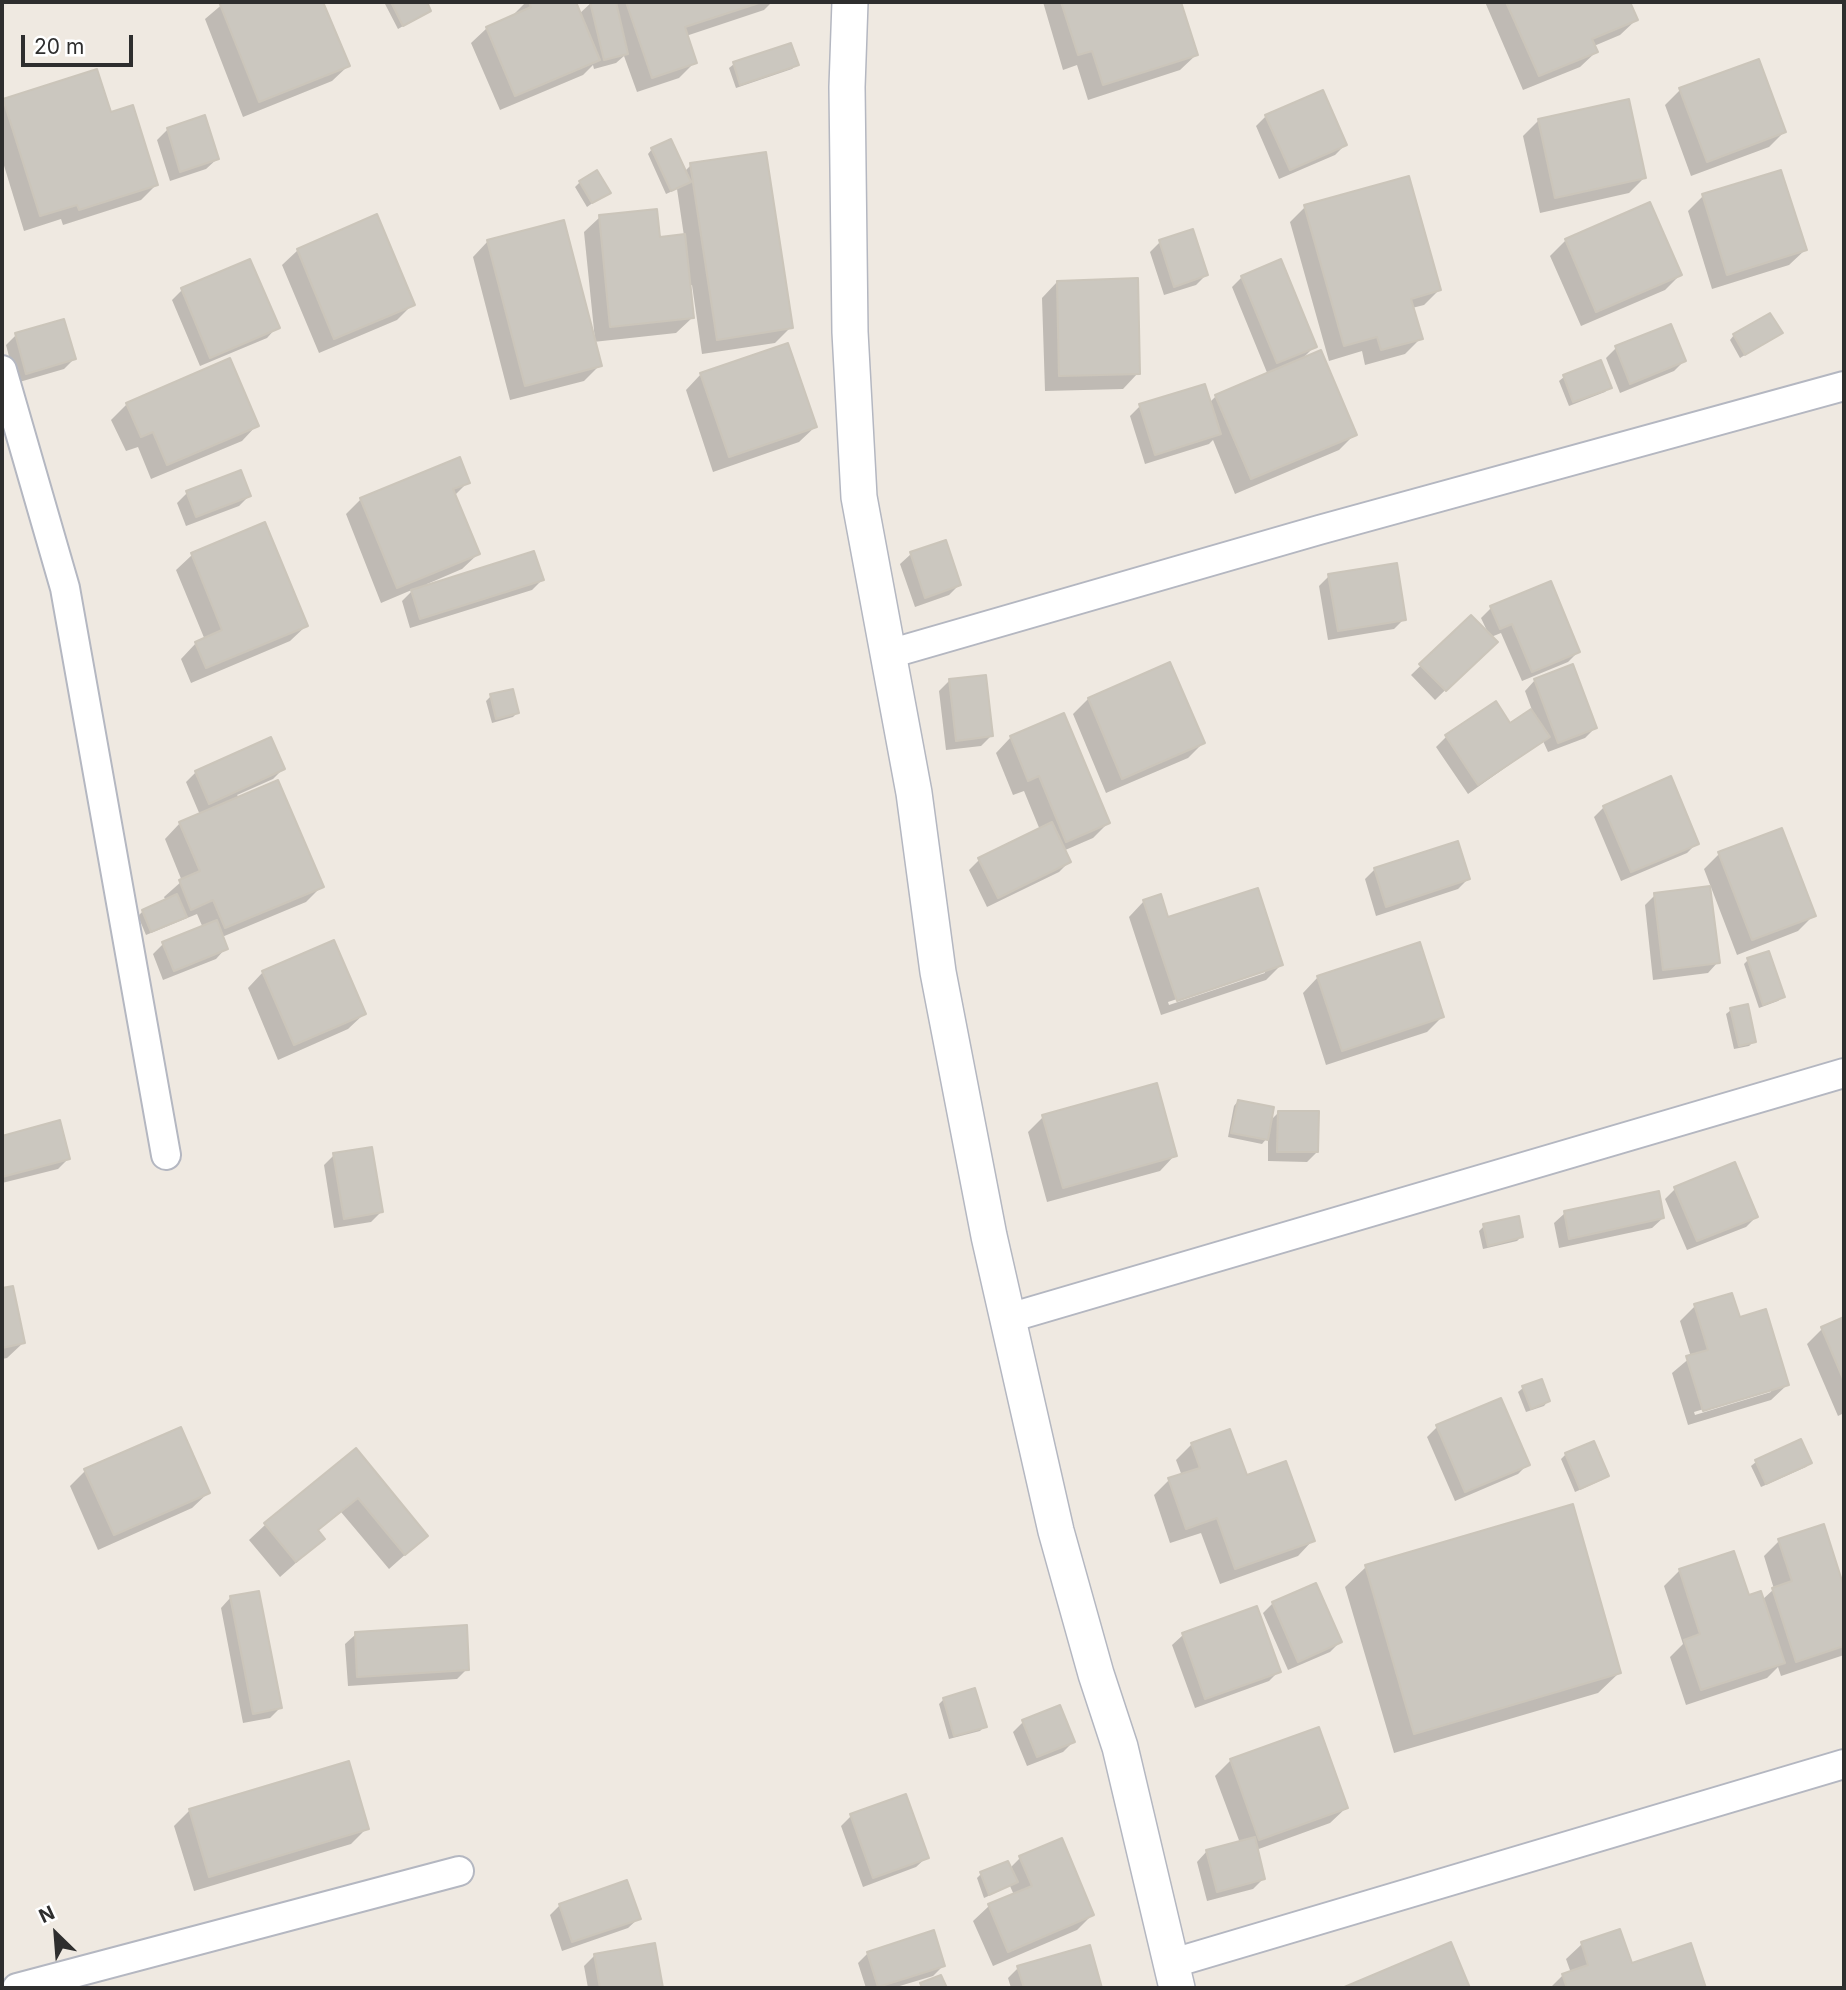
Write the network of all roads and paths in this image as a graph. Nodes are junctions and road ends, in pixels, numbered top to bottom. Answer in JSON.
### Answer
{"nodes":[{"id":1,"x":850,"y":2,"type":"edge"},
{"id":2,"x":2,"y":370,"type":"edge"},
{"id":3,"x":1844,"y":386,"type":"edge"},
{"id":4,"x":889,"y":654,"type":"junction"},
{"id":5,"x":1844,"y":1073,"type":"edge"},
{"id":6,"x":166,"y":1155,"type":"dead end"},
{"id":7,"x":1009,"y":1318,"type":"junction"},
{"id":8,"x":1844,"y":1764,"type":"edge"},
{"id":9,"x":459,"y":1871,"type":"dead end"},
{"id":10,"x":1173,"y":1976,"type":"edge"},
{"id":11,"x":17,"y":1988,"type":"edge"}],
"edges":[{"from":1,"to":4,"type":"street"},
{"from":2,"to":6,"type":"street"},
{"from":3,"to":4,"type":"street"},
{"from":4,"to":7,"type":"street"},
{"from":5,"to":7,"type":"street"},
{"from":7,"to":10,"type":"street"},
{"from":8,"to":10,"type":"street"},
{"from":9,"to":11,"type":"street"}]}
